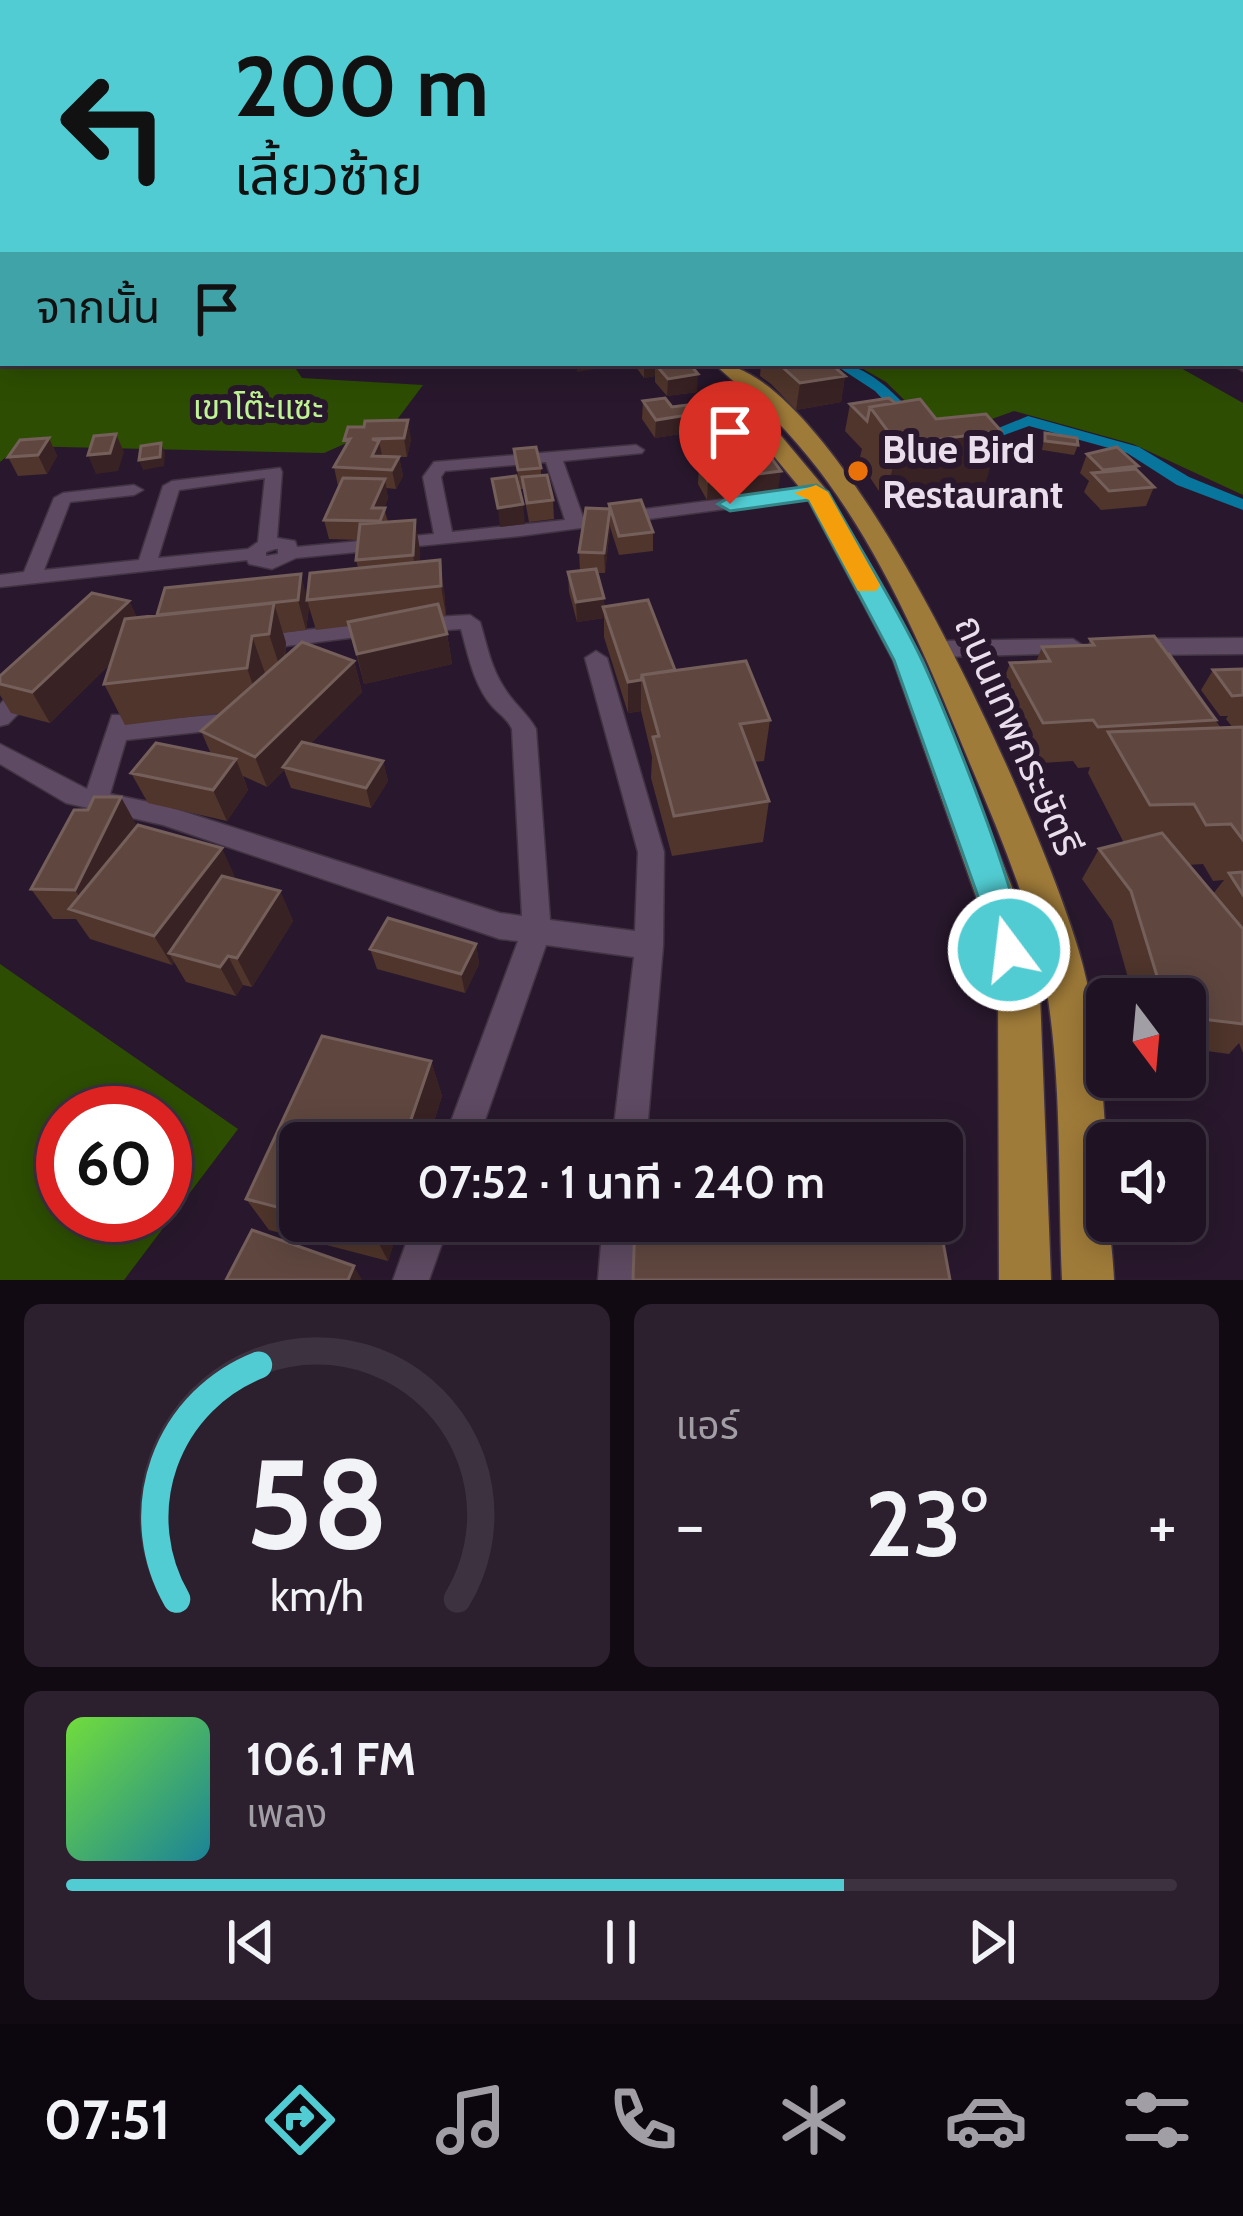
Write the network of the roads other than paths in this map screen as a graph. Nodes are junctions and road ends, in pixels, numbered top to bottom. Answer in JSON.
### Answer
{"nodes":[{"id":1,"x":717,"y":366,"type":"edge"},
{"id":2,"x":717,"y":366,"type":"edge"},
{"id":3,"x":636,"y":450,"type":"dead end"},
{"id":4,"x":553,"y":457,"type":"junction"},
{"id":5,"x":134,"y":490,"type":"dead end"},
{"id":6,"x":816,"y":492,"type":"junction"},
{"id":7,"x":577,"y":524,"type":"junction"},
{"id":8,"x":443,"y":538,"type":"junction"},
{"id":9,"x":261,"y":549,"type":"junction"},
{"id":10,"x":146,"y":567,"type":"junction"},
{"id":11,"x":31,"y":578,"type":"junction"},
{"id":12,"x":0,"y":581,"type":"edge"},
{"id":13,"x":336,"y":634,"type":"junction"},
{"id":14,"x":248,"y":643,"type":"edge"},
{"id":15,"x":1243,"y":646,"type":"edge"},
{"id":16,"x":1153,"y":647,"type":"junction"},
{"id":17,"x":939,"y":649,"type":"junction"},
{"id":18,"x":596,"y":658,"type":"dead end"},
{"id":19,"x":303,"y":668,"type":"edge"},
{"id":20,"x":44,"y":674,"type":"edge"},
{"id":21,"x":1179,"y":679,"type":"edge"},
{"id":22,"x":127,"y":694,"type":"edge"},
{"id":23,"x":0,"y":718,"type":"edge"},
{"id":24,"x":253,"y":720,"type":"edge"},
{"id":25,"x":117,"y":732,"type":"junction"},
{"id":26,"x":0,"y":753,"type":"edge"},
{"id":27,"x":96,"y":800,"type":"junction"},
{"id":28,"x":537,"y":928,"type":"junction"},
{"id":29,"x":649,"y":946,"type":"junction"},
{"id":30,"x":468,"y":1122,"type":"edge"},
{"id":31,"x":631,"y":1122,"type":"edge"},
{"id":32,"x":425,"y":1242,"type":"edge"},
{"id":33,"x":620,"y":1242,"type":"edge"},
{"id":34,"x":411,"y":1280,"type":"edge"},
{"id":35,"x":616,"y":1280,"type":"edge"},
{"id":36,"x":1025,"y":1280,"type":"edge"},
{"id":37,"x":1088,"y":1280,"type":"edge"}],
"edges":[{"from":1,"to":6,"type":"main road","name":"ถนนเทพกระษัตรี"},
{"from":2,"to":17,"type":"main road","name":"ถนนเทพกระษัตรี"},
{"from":3,"to":4,"type":"street"},
{"from":4,"to":7,"type":"street"},
{"from":4,"to":8,"type":"street"},
{"from":5,"to":11,"type":"street"},
{"from":6,"to":7,"type":"street"},
{"from":6,"to":36,"type":"main road","name":"ถนนเทพกระษัตรี"},
{"from":7,"to":8,"type":"street"},
{"from":8,"to":9,"type":"street"},
{"from":9,"to":10,"type":"street"},
{"from":9,"to":10,"type":"street"},
{"from":10,"to":11,"type":"street"},
{"from":11,"to":12,"type":"street"},
{"from":13,"to":14,"type":"street"},
{"from":13,"to":19,"type":"street"},
{"from":13,"to":28,"type":"street"},
{"from":15,"to":16,"type":"street"},
{"from":16,"to":17,"type":"street"},
{"from":16,"to":21,"type":"street"},
{"from":17,"to":37,"type":"main road","name":"ถนนเทพกระษัตรี"},
{"from":18,"to":29,"type":"street"},
{"from":20,"to":23,"type":"street"},
{"from":22,"to":25,"type":"street"},
{"from":24,"to":25,"type":"street"},
{"from":25,"to":27,"type":"street"},
{"from":26,"to":27,"type":"street"},
{"from":27,"to":28,"type":"street"},
{"from":28,"to":29,"type":"street"},
{"from":28,"to":30,"type":"street"},
{"from":29,"to":31,"type":"street"},
{"from":32,"to":34,"type":"street"},
{"from":33,"to":35,"type":"street"}]}
